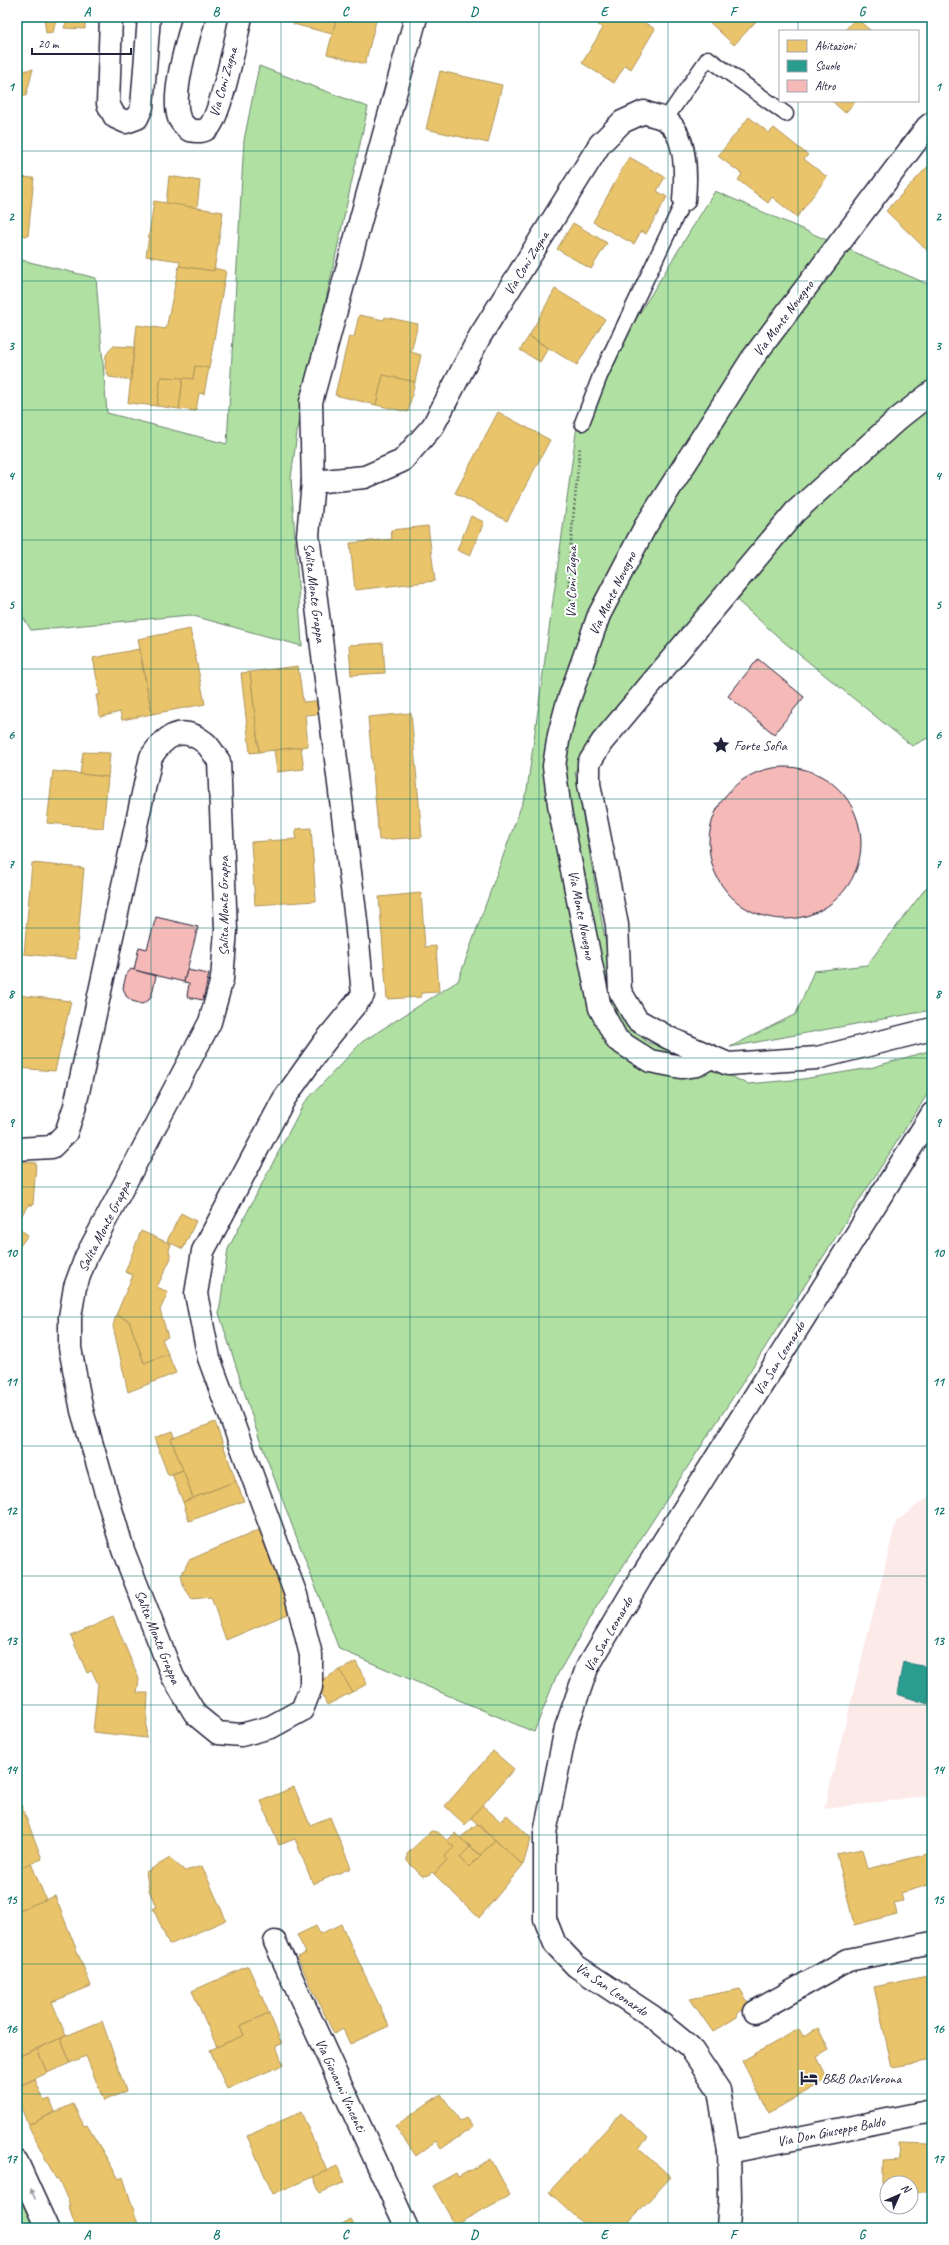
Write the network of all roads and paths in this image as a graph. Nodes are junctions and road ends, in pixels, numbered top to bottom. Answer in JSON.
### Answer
{"nodes":[{"id":1,"x":112,"y":17,"type":"edge"},
{"id":2,"x":149,"y":17,"type":"edge"},
{"id":3,"x":194,"y":17,"type":"edge"},
{"id":4,"x":241,"y":17,"type":"edge"},
{"id":5,"x":416,"y":17,"type":"edge"},
{"id":6,"x":786,"y":114,"type":"dead end"},
{"id":7,"x":665,"y":120,"type":"junction"},
{"id":8,"x":932,"y":123,"type":"edge"},
{"id":9,"x":684,"y":200,"type":"joint"},
{"id":10,"x":932,"y":392,"type":"edge"},
{"id":11,"x":582,"y":423,"type":"joint"},
{"id":12,"x":313,"y":482,"type":"junction"},
{"id":13,"x":572,"y":609,"type":"dead end"},
{"id":14,"x":932,"y":1029,"type":"edge"},
{"id":15,"x":711,"y":1057,"type":"junction"},
{"id":16,"x":932,"y":1114,"type":"edge"},
{"id":17,"x":17,"y":1149,"type":"edge"},
{"id":18,"x":275,"y":1942,"type":"dead end"},
{"id":19,"x":932,"y":1943,"type":"edge"},
{"id":20,"x":755,"y":2012,"type":"dead end"},
{"id":21,"x":932,"y":2111,"type":"edge"},
{"id":22,"x":729,"y":2152,"type":"junction"},
{"id":23,"x":17,"y":2162,"type":"edge"},
{"id":24,"x":46,"y":2228,"type":"edge"},
{"id":25,"x":406,"y":2228,"type":"edge"},
{"id":26,"x":728,"y":2228,"type":"edge"}],
"edges":[{"from":1,"to":2,"type":"street"},
{"from":3,"to":4,"type":"street","name":"Via Coni Zugna"},
{"from":5,"to":12,"type":"street"},
{"from":6,"to":7,"type":"lane"},
{"from":7,"to":9,"type":"street"},
{"from":7,"to":12,"type":"street","name":"Via Coni Zugna"},
{"from":8,"to":15,"type":"street","name":"Via Monte Novegno"},
{"from":9,"to":11,"type":"lane"},
{"from":10,"to":15,"type":"street","name":"Via Monte Novegno"},
{"from":11,"to":13,"type":"path","name":"Via Coni Zugna"},
{"from":12,"to":17,"type":"street","name":"Salita Monte Grappa"},
{"from":14,"to":15,"type":"street","name":"Via Monte Novegno"},
{"from":16,"to":22,"type":"street","name":"Via San Leonardo"},
{"from":18,"to":25,"type":"street","name":"Via Giovanni Vincenti"},
{"from":19,"to":20,"type":"street"},
{"from":21,"to":22,"type":"street","name":"Via Don Giuseppe Baldo"},
{"from":22,"to":26,"type":"street","name":"Via San Leonardo"},
{"from":24,"to":23,"type":"street","one_way":true}]}
